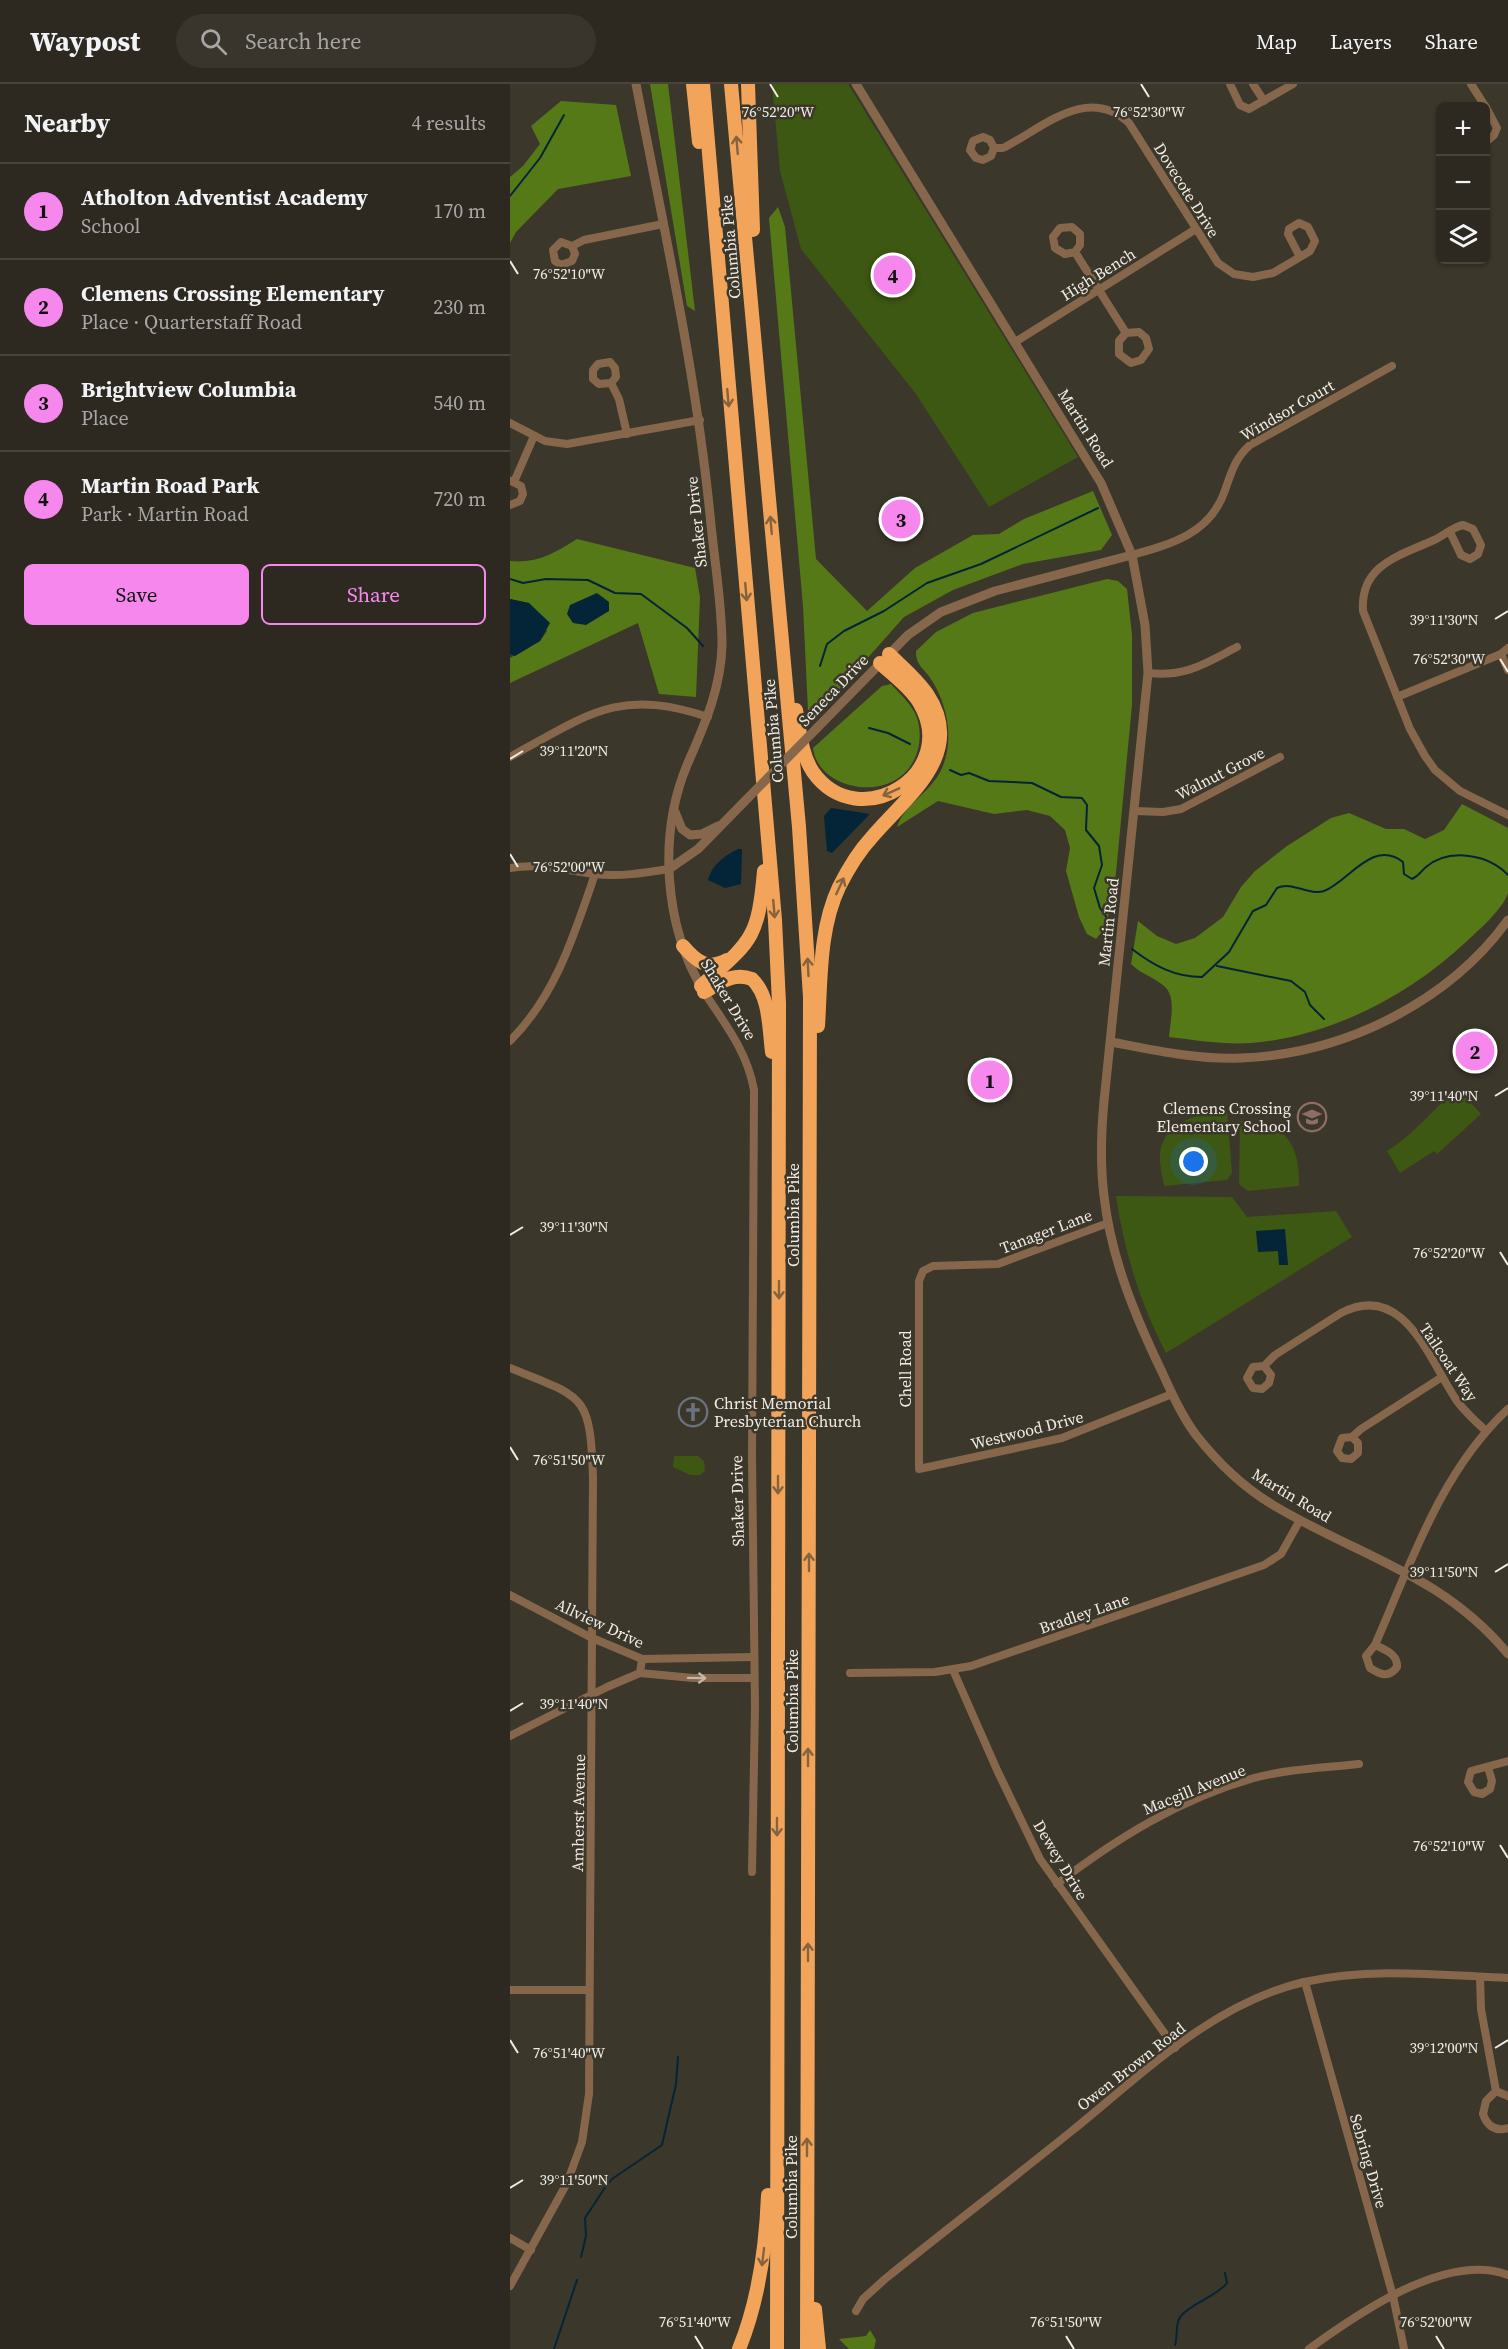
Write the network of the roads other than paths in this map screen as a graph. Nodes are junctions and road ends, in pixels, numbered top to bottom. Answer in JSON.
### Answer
{"nodes":[{"id":1,"x":636,"y":84,"type":"edge"},
{"id":2,"x":693,"y":84,"type":"edge"},
{"id":3,"x":703,"y":84,"type":"edge"},
{"id":4,"x":731,"y":84,"type":"edge"},
{"id":5,"x":748,"y":84,"type":"edge"},
{"id":6,"x":855,"y":84,"type":"edge"},
{"id":7,"x":1230,"y":84,"type":"edge"},
{"id":8,"x":1252,"y":84,"type":"edge"},
{"id":9,"x":1293,"y":84,"type":"edge"},
{"id":10,"x":1471,"y":84,"type":"edge"},
{"id":11,"x":1264,"y":102,"type":"junction"},
{"id":12,"x":1482,"y":102,"type":"edge"},
{"id":13,"x":1490,"y":116,"type":"edge"},
{"id":14,"x":1490,"y":138,"type":"edge"},
{"id":15,"x":994,"y":148,"type":"dead end"},
{"id":16,"x":663,"y":224,"type":"junction"},
{"id":17,"x":1196,"y":229,"type":"junction"},
{"id":18,"x":572,"y":246,"type":"dead end"},
{"id":19,"x":1075,"y":252,"type":"dead end"},
{"id":20,"x":1299,"y":257,"type":"dead end"},
{"id":21,"x":1098,"y":290,"type":"junction"},
{"id":22,"x":1126,"y":333,"type":"junction"},
{"id":23,"x":723,"y":339,"type":"junction"},
{"id":24,"x":1015,"y":342,"type":"junction"},
{"id":25,"x":1392,"y":366,"type":"dead end"},
{"id":26,"x":611,"y":383,"type":"dead end"},
{"id":27,"x":699,"y":420,"type":"junction"},
{"id":28,"x":510,"y":423,"type":"edge"},
{"id":29,"x":763,"y":433,"type":"junction"},
{"id":30,"x":627,"y":434,"type":"junction"},
{"id":31,"x":534,"y":436,"type":"junction"},
{"id":32,"x":512,"y":481,"type":"edge"},
{"id":33,"x":510,"y":505,"type":"edge"},
{"id":34,"x":1450,"y":532,"type":"junction"},
{"id":35,"x":1132,"y":555,"type":"junction"},
{"id":36,"x":780,"y":625,"type":"junction"},
{"id":37,"x":1237,"y":647,"type":"dead end"},
{"id":38,"x":1508,"y":648,"type":"edge"},
{"id":39,"x":1501,"y":654,"type":"junction"},
{"id":40,"x":884,"y":658,"type":"junction"},
{"id":41,"x":1508,"y":670,"type":"edge"},
{"id":42,"x":1148,"y":673,"type":"junction"},
{"id":43,"x":1397,"y":697,"type":"junction"},
{"id":44,"x":708,"y":717,"type":"junction"},
{"id":45,"x":510,"y":757,"type":"edge"},
{"id":46,"x":1280,"y":757,"type":"dead end"},
{"id":47,"x":674,"y":810,"type":"junction"},
{"id":48,"x":1135,"y":811,"type":"junction"},
{"id":49,"x":1508,"y":815,"type":"edge"},
{"id":50,"x":723,"y":824,"type":"junction"},
{"id":51,"x":767,"y":830,"type":"junction"},
{"id":52,"x":510,"y":868,"type":"edge"},
{"id":53,"x":669,"y":869,"type":"junction"},
{"id":54,"x":594,"y":874,"type":"junction"},
{"id":55,"x":1508,"y":921,"type":"edge"},
{"id":56,"x":683,"y":946,"type":"junction"},
{"id":57,"x":736,"y":955,"type":"junction"},
{"id":58,"x":703,"y":989,"type":"junction"},
{"id":59,"x":510,"y":1041,"type":"edge"},
{"id":60,"x":1110,"y":1042,"type":"junction"},
{"id":61,"x":780,"y":1105,"type":"junction"},
{"id":62,"x":810,"y":1151,"type":"junction"},
{"id":63,"x":1108,"y":1223,"type":"junction"},
{"id":64,"x":923,"y":1271,"type":"joint"},
{"id":65,"x":1264,"y":1366,"type":"dead end"},
{"id":66,"x":510,"y":1368,"type":"edge"},
{"id":67,"x":1442,"y":1377,"type":"junction"},
{"id":68,"x":1172,"y":1394,"type":"junction"},
{"id":69,"x":1508,"y":1409,"type":"edge"},
{"id":70,"x":1486,"y":1431,"type":"junction"},
{"id":71,"x":1352,"y":1437,"type":"dead end"},
{"id":72,"x":919,"y":1469,"type":"joint"},
{"id":73,"x":1300,"y":1520,"type":"junction"},
{"id":74,"x":1407,"y":1572,"type":"junction"},
{"id":75,"x":510,"y":1595,"type":"edge"},
{"id":76,"x":590,"y":1636,"type":"junction"},
{"id":77,"x":1375,"y":1645,"type":"junction"},
{"id":78,"x":1508,"y":1654,"type":"edge"},
{"id":79,"x":754,"y":1657,"type":"junction"},
{"id":80,"x":642,"y":1659,"type":"junction"},
{"id":81,"x":953,"y":1670,"type":"junction"},
{"id":82,"x":640,"y":1673,"type":"junction"},
{"id":83,"x":850,"y":1673,"type":"dead end"},
{"id":84,"x":754,"y":1678,"type":"junction"},
{"id":85,"x":591,"y":1695,"type":"junction"},
{"id":86,"x":510,"y":1737,"type":"edge"},
{"id":87,"x":1508,"y":1761,"type":"edge"},
{"id":88,"x":1359,"y":1764,"type":"dead end"},
{"id":89,"x":1488,"y":1767,"type":"dead end"},
{"id":90,"x":752,"y":1872,"type":"dead end"},
{"id":91,"x":1057,"y":1884,"type":"junction"},
{"id":92,"x":1480,"y":1977,"type":"junction"},
{"id":93,"x":1508,"y":1978,"type":"edge"},
{"id":94,"x":1305,"y":1982,"type":"junction"},
{"id":95,"x":510,"y":1990,"type":"edge"},
{"id":96,"x":590,"y":1990,"type":"junction"},
{"id":97,"x":776,"y":2031,"type":"junction"},
{"id":98,"x":1175,"y":2048,"type":"junction"},
{"id":99,"x":1496,"y":2091,"type":"junction"},
{"id":100,"x":1508,"y":2097,"type":"edge"},
{"id":101,"x":1508,"y":2128,"type":"edge"},
{"id":102,"x":807,"y":2206,"type":"junction"},
{"id":103,"x":510,"y":2238,"type":"edge"},
{"id":104,"x":531,"y":2250,"type":"junction"},
{"id":105,"x":1508,"y":2275,"type":"edge"},
{"id":106,"x":510,"y":2286,"type":"edge"},
{"id":107,"x":1392,"y":2296,"type":"junction"},
{"id":108,"x":856,"y":2311,"type":"dead end"},
{"id":109,"x":739,"y":2349,"type":"edge"},
{"id":110,"x":777,"y":2349,"type":"edge"},
{"id":111,"x":807,"y":2349,"type":"edge"},
{"id":112,"x":819,"y":2349,"type":"edge"},
{"id":113,"x":1309,"y":2349,"type":"edge"},
{"id":114,"x":1404,"y":2349,"type":"edge"}],
"edges":[{"from":1,"to":16,"type":"street","name":"Shaker Drive"},
{"from":2,"to":23,"type":"highway"},
{"from":3,"to":23,"type":"highway","name":"Columbia Pike"},
{"from":29,"to":4,"type":"highway","name":"Columbia Pike","one_way":true},
{"from":5,"to":29,"type":"highway"},
{"from":6,"to":24,"type":"street","name":"Martin Road"},
{"from":7,"to":11,"type":"street"},
{"from":8,"to":11,"type":"street"},
{"from":9,"to":11,"type":"street"},
{"from":10,"to":12,"type":"street"},
{"from":13,"to":14,"type":"street"},
{"from":15,"to":17,"type":"street","name":"Dovecote Drive"},
{"from":16,"to":18,"type":"street"},
{"from":16,"to":27,"type":"street","name":"Shaker Drive"},
{"from":17,"to":20,"type":"street","name":"Dovecote Drive"},
{"from":17,"to":21,"type":"street","name":"High Bench"},
{"from":19,"to":21,"type":"street"},
{"from":21,"to":22,"type":"street"},
{"from":21,"to":24,"type":"street","name":"High Bench"},
{"from":22,"to":22,"type":"street"},
{"from":23,"to":51,"type":"highway","name":"Columbia Pike","one_way":true},
{"from":24,"to":35,"type":"street","name":"Martin Road"},
{"from":25,"to":35,"type":"street","name":"Windsor Court"},
{"from":26,"to":30,"type":"street"},
{"from":27,"to":30,"type":"street"},
{"from":27,"to":44,"type":"street","name":"Shaker Drive"},
{"from":28,"to":31,"type":"street"},
{"from":36,"to":29,"type":"highway","name":"Columbia Pike","one_way":true},
{"from":30,"to":31,"type":"street"},
{"from":31,"to":32,"type":"street"},
{"from":32,"to":33,"type":"street"},
{"from":34,"to":34,"type":"street"},
{"from":34,"to":43,"type":"street"},
{"from":35,"to":40,"type":"street","name":"Seneca Drive"},
{"from":35,"to":42,"type":"street","name":"Martin Road"},
{"from":40,"to":36,"type":"highway","one_way":true},
{"from":62,"to":36,"type":"highway","name":"Columbia Pike","one_way":true},
{"from":37,"to":42,"type":"street"},
{"from":38,"to":39,"type":"street"},
{"from":39,"to":41,"type":"street"},
{"from":39,"to":43,"type":"street"},
{"from":40,"to":50,"type":"street","name":"Seneca Drive","bridge":true},
{"from":62,"to":40,"type":"highway","one_way":true},
{"from":42,"to":48,"type":"street","name":"Martin Road"},
{"from":43,"to":49,"type":"street"},
{"from":44,"to":45,"type":"street"},
{"from":44,"to":47,"type":"street","name":"Shaker Drive"},
{"from":46,"to":48,"type":"street","name":"Walnut Grove"},
{"from":47,"to":50,"type":"street"},
{"from":47,"to":53,"type":"street","name":"Shaker Drive"},
{"from":48,"to":60,"type":"street","name":"Martin Road"},
{"from":50,"to":53,"type":"street","name":"Seneca Drive"},
{"from":51,"to":57,"type":"highway"},
{"from":51,"to":61,"type":"highway","name":"Columbia Pike","one_way":true},
{"from":52,"to":54,"type":"street","name":"Seneca Drive"},
{"from":53,"to":54,"type":"street","name":"Seneca Drive"},
{"from":53,"to":56,"type":"street","name":"Shaker Drive"},
{"from":54,"to":59,"type":"street"},
{"from":55,"to":60,"type":"street"},
{"from":56,"to":57,"type":"highway"},
{"from":56,"to":58,"type":"street","name":"Shaker Drive"},
{"from":57,"to":58,"type":"highway"},
{"from":58,"to":61,"type":"highway"},
{"from":58,"to":79,"type":"street","name":"Shaker Drive"},
{"from":60,"to":63,"type":"street","name":"Martin Road"},
{"from":61,"to":97,"type":"highway","name":"Columbia Pike","one_way":true},
{"from":102,"to":62,"type":"highway","name":"Columbia Pike","one_way":true},
{"from":63,"to":64,"type":"street","name":"Tanager Lane"},
{"from":63,"to":68,"type":"street","name":"Martin Road"},
{"from":64,"to":72,"type":"street","name":"Chell Road"},
{"from":65,"to":67,"type":"street","name":"Tailcoat Way"},
{"from":66,"to":76,"type":"street","name":"Amherst Avenue"},
{"from":67,"to":70,"type":"street","name":"Tailcoat Way"},
{"from":67,"to":71,"type":"street"},
{"from":68,"to":72,"type":"street","name":"Westwood Drive"},
{"from":68,"to":73,"type":"street","name":"Martin Road"},
{"from":69,"to":70,"type":"street"},
{"from":70,"to":74,"type":"street"},
{"from":73,"to":74,"type":"street","name":"Martin Road"},
{"from":73,"to":81,"type":"street","name":"Bradley Lane"},
{"from":74,"to":77,"type":"street"},
{"from":74,"to":78,"type":"street","name":"Martin Road"},
{"from":75,"to":76,"type":"street","name":"Allview Drive"},
{"from":76,"to":80,"type":"street","name":"Allview Drive"},
{"from":76,"to":85,"type":"street","name":"Amherst Avenue"},
{"from":77,"to":77,"type":"street"},
{"from":79,"to":80,"type":"street","name":"Allview Drive"},
{"from":79,"to":84,"type":"street","name":"Shaker Drive"},
{"from":80,"to":82,"type":"street"},
{"from":81,"to":83,"type":"street","name":"Bradley Lane"},
{"from":81,"to":91,"type":"street","name":"Dewey Drive"},
{"from":82,"to":84,"type":"street","name":"Allview Drive","one_way":true},
{"from":82,"to":85,"type":"street"},
{"from":84,"to":90,"type":"street","name":"Shaker Drive"},
{"from":85,"to":86,"type":"street"},
{"from":85,"to":96,"type":"street","name":"Amherst Avenue"},
{"from":87,"to":89,"type":"street"},
{"from":88,"to":91,"type":"street","name":"Macgill Avenue"},
{"from":91,"to":98,"type":"street","name":"Dewey Drive"},
{"from":92,"to":93,"type":"street","name":"Owen Brown Road"},
{"from":92,"to":94,"type":"street","name":"Owen Brown Road"},
{"from":92,"to":99,"type":"street"},
{"from":94,"to":98,"type":"street","name":"Owen Brown Road"},
{"from":94,"to":107,"type":"street","name":"Sebring Drive"},
{"from":95,"to":96,"type":"street"},
{"from":96,"to":104,"type":"street","name":"Amherst Avenue"},
{"from":97,"to":109,"type":"highway","one_way":true},
{"from":97,"to":110,"type":"highway","name":"Columbia Pike"},
{"from":98,"to":108,"type":"street","name":"Owen Brown Road"},
{"from":99,"to":100,"type":"street"},
{"from":99,"to":101,"type":"street"},
{"from":102,"to":111,"type":"highway","name":"Columbia Pike"},
{"from":102,"to":112,"type":"highway"},
{"from":103,"to":104,"type":"street"},
{"from":104,"to":106,"type":"street","name":"Amherst Avenue"},
{"from":105,"to":107,"type":"street"},
{"from":107,"to":113,"type":"street"},
{"from":107,"to":114,"type":"street","name":"Sebring Drive"}]}
